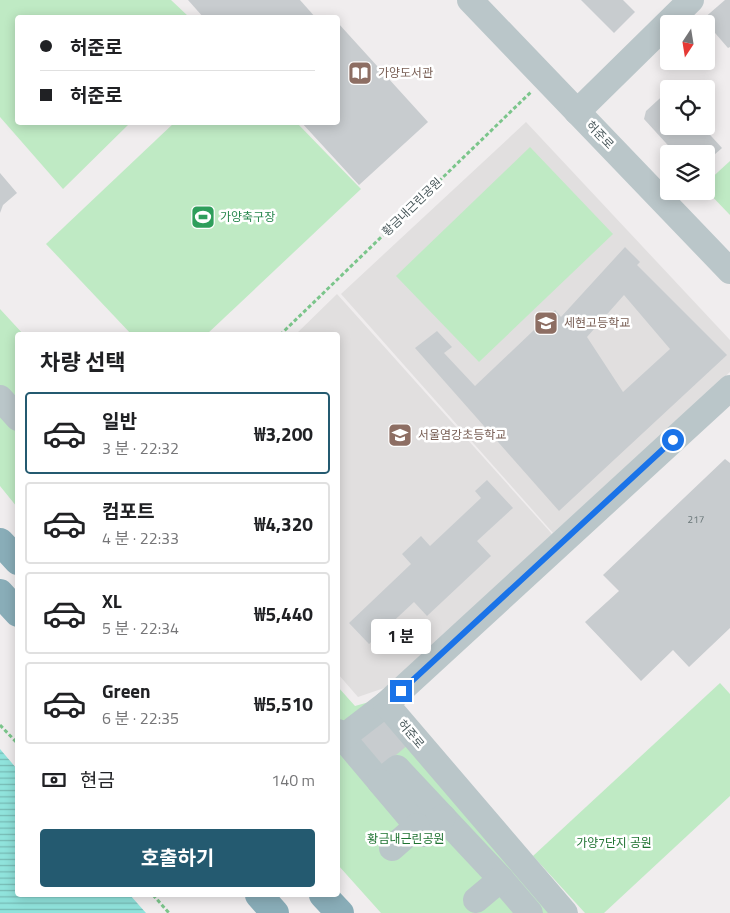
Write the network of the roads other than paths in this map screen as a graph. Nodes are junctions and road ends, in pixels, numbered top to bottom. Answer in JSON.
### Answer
{"nodes":[{"id":1,"x":470,"y":0,"type":"edge"},
{"id":2,"x":691,"y":0,"type":"edge"},
{"id":3,"x":577,"y":112,"type":"junction"},
{"id":4,"x":730,"y":271,"type":"edge"},
{"id":5,"x":730,"y":388,"type":"edge"},
{"id":6,"x":0,"y":398,"type":"edge"},
{"id":7,"x":15,"y":415,"type":"edge"},
{"id":8,"x":0,"y":542,"type":"edge"},
{"id":9,"x":15,"y":558,"type":"edge"},
{"id":10,"x":0,"y":593,"type":"edge"},
{"id":11,"x":15,"y":610,"type":"edge"},
{"id":12,"x":386,"y":704,"type":"junction"},
{"id":13,"x":340,"y":735,"type":"edge"},
{"id":14,"x":340,"y":737,"type":"edge"},
{"id":15,"x":421,"y":746,"type":"junction"},
{"id":16,"x":389,"y":775,"type":"junction"},
{"id":17,"x":443,"y":817,"type":"junction"},
{"id":18,"x":417,"y":826,"type":"junction"},
{"id":19,"x":392,"y":848,"type":"dead end"},
{"id":20,"x":261,"y":897,"type":"edge"},
{"id":21,"x":325,"y":897,"type":"edge"},
{"id":22,"x":275,"y":913,"type":"edge"},
{"id":23,"x":340,"y":913,"type":"edge"},
{"id":24,"x":530,"y":913,"type":"edge"},
{"id":25,"x":565,"y":913,"type":"edge"}],
"edges":[{"from":1,"to":3,"type":"street","name":"허준로"},
{"from":2,"to":3,"type":"street"},
{"from":3,"to":4,"type":"street","name":"허준로"},
{"from":5,"to":12,"type":"street"},
{"from":6,"to":7,"type":"street"},
{"from":8,"to":9,"type":"highway"},
{"from":10,"to":11,"type":"highway"},
{"from":12,"to":13,"type":"street"},
{"from":12,"to":15,"type":"street","name":"허준로"},
{"from":14,"to":16,"type":"street"},
{"from":15,"to":16,"type":"street"},
{"from":15,"to":25,"type":"street","name":"허준로"},
{"from":16,"to":17,"type":"street"},
{"from":16,"to":18,"type":"street"},
{"from":17,"to":18,"type":"street"},
{"from":17,"to":24,"type":"street"},
{"from":18,"to":19,"type":"street"},
{"from":20,"to":22,"type":"highway"},
{"from":21,"to":23,"type":"highway"}]}
